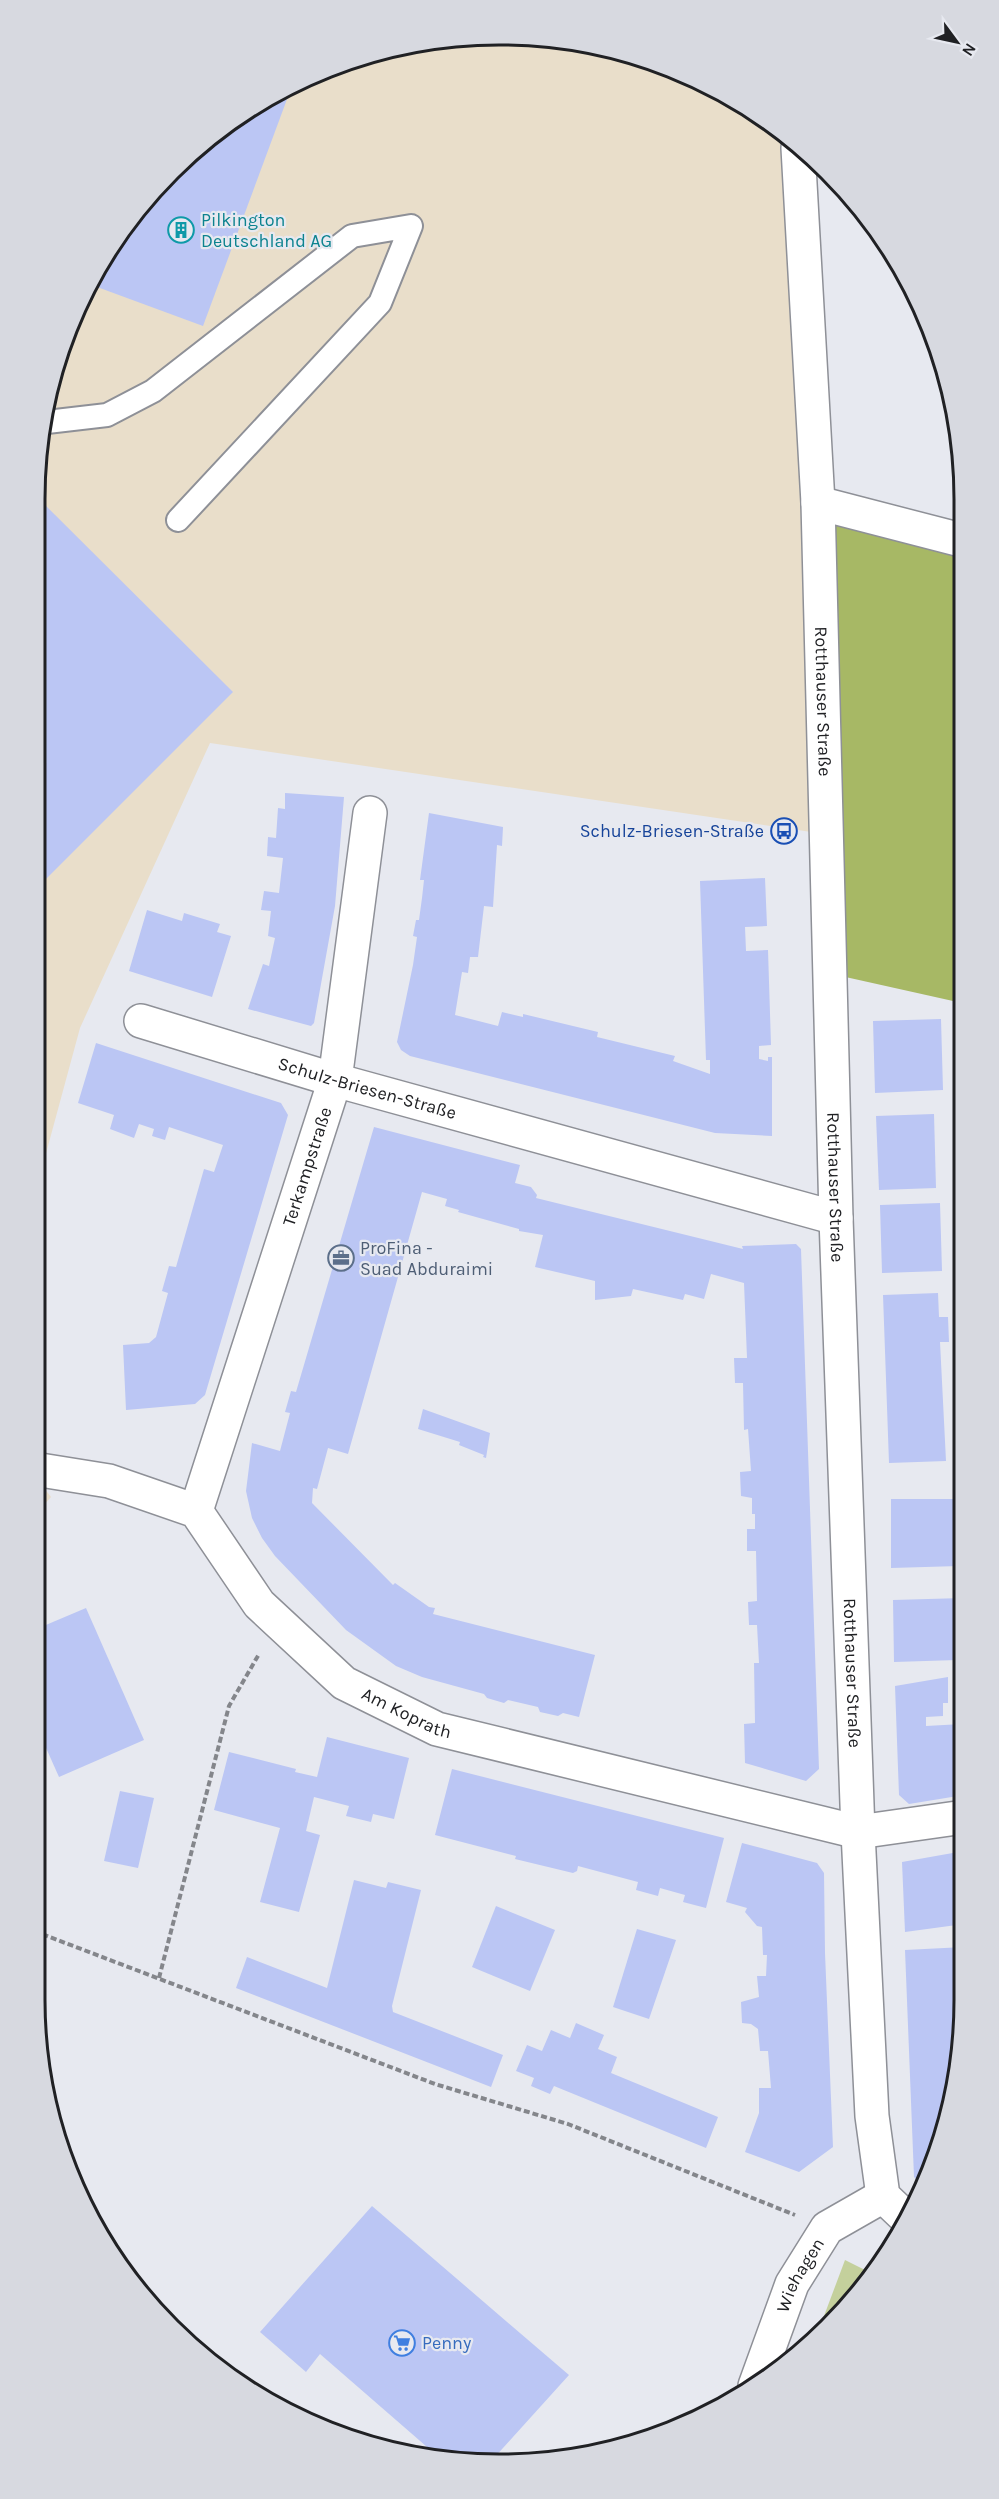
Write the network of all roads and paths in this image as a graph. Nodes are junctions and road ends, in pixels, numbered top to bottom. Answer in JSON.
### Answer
{"nodes":[{"id":1,"x":799,"y":158,"type":"edge"},
{"id":2,"x":52,"y":421,"type":"edge"},
{"id":3,"x":818,"y":503,"type":"junction"},
{"id":4,"x":178,"y":520,"type":"dead end"},
{"id":5,"x":954,"y":538,"type":"edge"},
{"id":6,"x":370,"y":813,"type":"dead end"},
{"id":7,"x":141,"y":1021,"type":"dead end"},
{"id":8,"x":335,"y":1080,"type":"junction"},
{"id":9,"x":836,"y":1218,"type":"junction"},
{"id":10,"x":45,"y":1471,"type":"edge"},
{"id":11,"x":196,"y":1511,"type":"junction"},
{"id":12,"x":278,"y":1622,"type":"junction"},
{"id":13,"x":954,"y":1818,"type":"edge"},
{"id":14,"x":858,"y":1832,"type":"junction"},
{"id":15,"x":45,"y":1934,"type":"edge"},
{"id":16,"x":159,"y":1978,"type":"junction"},
{"id":17,"x":893,"y":2206,"type":"edge"},
{"id":18,"x":827,"y":2228,"type":"junction"},
{"id":19,"x":760,"y":2371,"type":"edge"}],
"edges":[{"from":1,"to":3,"type":"street","name":"Rotthauser Straße"},
{"from":2,"to":4,"type":"lane"},
{"from":3,"to":5,"type":"street"},
{"from":3,"to":9,"type":"street","name":"Rotthauser Straße"},
{"from":6,"to":8,"type":"street","name":"Terkampstraße"},
{"from":7,"to":8,"type":"street","name":"Schulz-Briesen-Straße"},
{"from":8,"to":9,"type":"street","name":"Schulz-Briesen-Straße"},
{"from":8,"to":11,"type":"street","name":"Terkampstraße"},
{"from":9,"to":14,"type":"street","name":"Rotthauser Straße"},
{"from":10,"to":11,"type":"street"},
{"from":11,"to":12,"type":"street","name":"Am Koprath"},
{"from":12,"to":14,"type":"street","name":"Am Koprath"},
{"from":12,"to":16,"type":"path"},
{"from":13,"to":14,"type":"street"},
{"from":14,"to":17,"type":"street","name":"Rotthauser Straße"},
{"from":15,"to":16,"type":"path"},
{"from":16,"to":18,"type":"path"},
{"from":17,"to":18,"type":"street","name":"Wiehagen"},
{"from":18,"to":19,"type":"street","name":"Wiehagen"}]}
